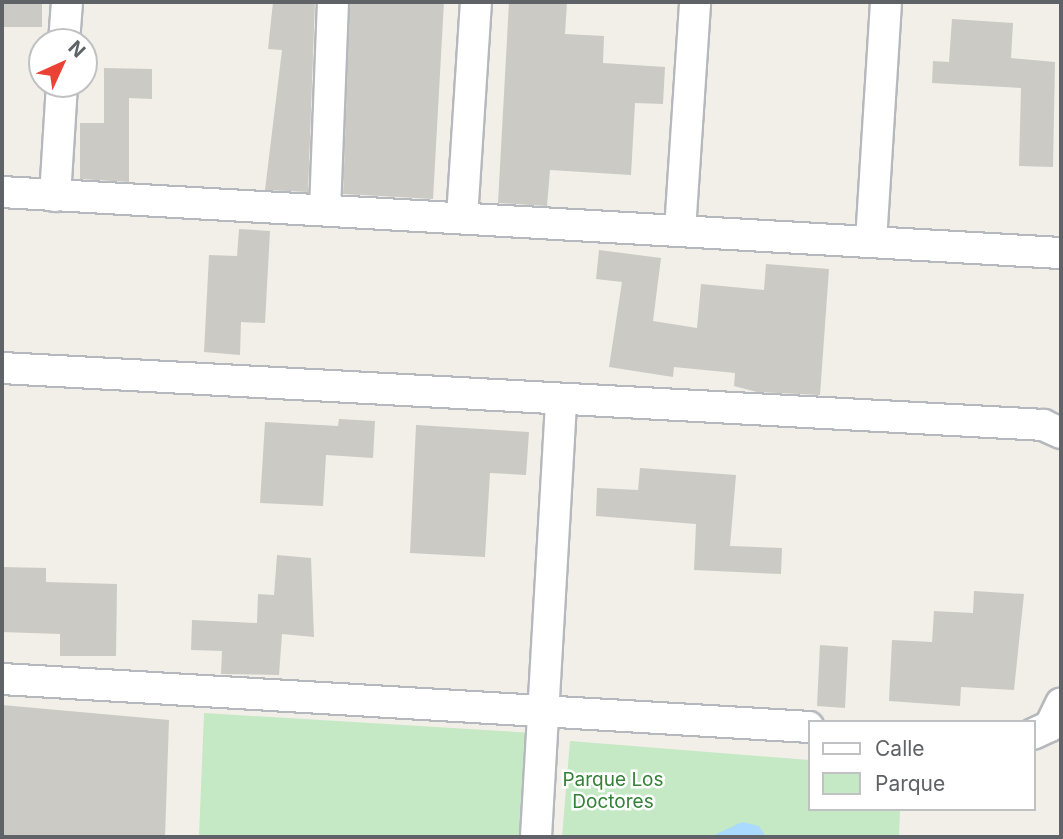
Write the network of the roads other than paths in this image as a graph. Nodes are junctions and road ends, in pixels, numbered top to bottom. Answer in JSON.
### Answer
{"nodes":[{"id":1,"x":67,"y":2,"type":"edge"},
{"id":2,"x":333,"y":2,"type":"edge"},
{"id":3,"x":476,"y":2,"type":"edge"},
{"id":4,"x":695,"y":2,"type":"edge"},
{"id":5,"x":886,"y":2,"type":"edge"},
{"id":6,"x":65,"y":28,"type":"edge"},
{"id":7,"x":61,"y":98,"type":"edge"},
{"id":8,"x":2,"y":192,"type":"edge"},
{"id":9,"x":55,"y":196,"type":"junction"},
{"id":10,"x":325,"y":210,"type":"junction"},
{"id":11,"x":462,"y":218,"type":"junction"},
{"id":12,"x":680,"y":230,"type":"junction"},
{"id":13,"x":871,"y":241,"type":"junction"},
{"id":14,"x":1061,"y":253,"type":"edge"},
{"id":15,"x":2,"y":368,"type":"edge"},
{"id":16,"x":561,"y":400,"type":"junction"},
{"id":17,"x":1061,"y":433,"type":"edge"},
{"id":18,"x":2,"y":679,"type":"edge"},
{"id":19,"x":1061,"y":703,"type":"edge"},
{"id":20,"x":542,"y":710,"type":"junction"},
{"id":21,"x":808,"y":727,"type":"edge"},
{"id":22,"x":1035,"y":733,"type":"edge"},
{"id":23,"x":536,"y":837,"type":"edge"}],
"edges":[{"from":1,"to":6,"type":"street"},
{"from":2,"to":10,"type":"street"},
{"from":3,"to":11,"type":"street"},
{"from":4,"to":12,"type":"street"},
{"from":5,"to":13,"type":"street"},
{"from":7,"to":9,"type":"street"},
{"from":8,"to":9,"type":"street"},
{"from":9,"to":10,"type":"street"},
{"from":10,"to":11,"type":"street"},
{"from":11,"to":12,"type":"street"},
{"from":12,"to":13,"type":"street"},
{"from":13,"to":14,"type":"street"},
{"from":15,"to":16,"type":"street"},
{"from":16,"to":17,"type":"street"},
{"from":16,"to":20,"type":"street"},
{"from":18,"to":20,"type":"street"},
{"from":19,"to":22,"type":"street"},
{"from":20,"to":21,"type":"street"},
{"from":20,"to":23,"type":"street"}]}
